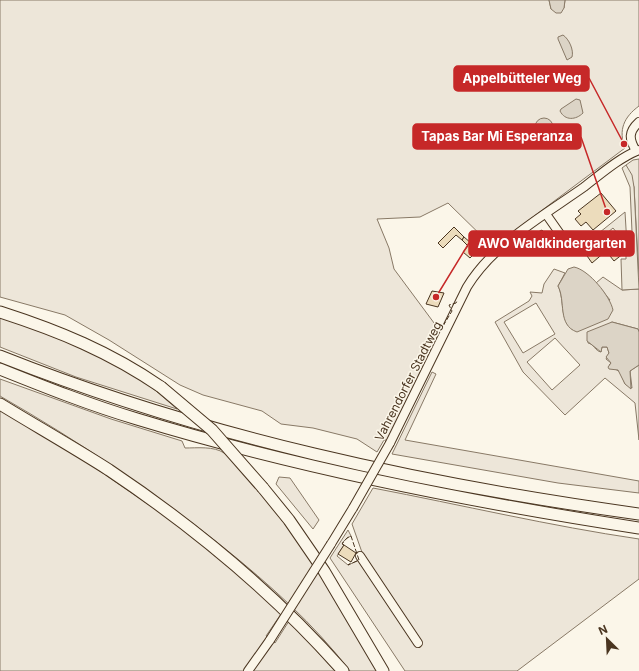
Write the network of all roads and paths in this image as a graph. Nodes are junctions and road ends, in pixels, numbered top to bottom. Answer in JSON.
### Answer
{"nodes":[{"id":1,"x":639,"y":122,"type":"edge"},
{"id":2,"x":637,"y":150,"type":"edge"},
{"id":3,"x":544,"y":216,"type":"junction"},
{"id":4,"x":572,"y":251,"type":"dead end"},
{"id":5,"x":0,"y":312,"type":"edge"},
{"id":6,"x":0,"y":356,"type":"edge"},
{"id":7,"x":0,"y":369,"type":"edge"},
{"id":8,"x":0,"y":404,"type":"edge"},
{"id":9,"x":639,"y":514,"type":"edge"},
{"id":10,"x":639,"y":528,"type":"edge"},
{"id":11,"x":360,"y":556,"type":"dead end"},
{"id":12,"x":418,"y":643,"type":"dead end"},
{"id":13,"x":248,"y":671,"type":"edge"},
{"id":14,"x":343,"y":671,"type":"edge"},
{"id":15,"x":383,"y":671,"type":"edge"}],
"edges":[{"from":1,"to":2,"type":"street"},
{"from":2,"to":3,"type":"street","name":"Vahrendorfer Stadtweg"},
{"from":3,"to":4,"type":"street"},
{"from":3,"to":13,"type":"street","name":"Vahrendorfer Stadtweg","bridge":true},
{"from":5,"to":15,"type":"highway","bridge":true},
{"from":6,"to":9,"type":"highway"},
{"from":7,"to":10,"type":"highway"},
{"from":8,"to":14,"type":"highway"},
{"from":11,"to":12,"type":"street"}]}
